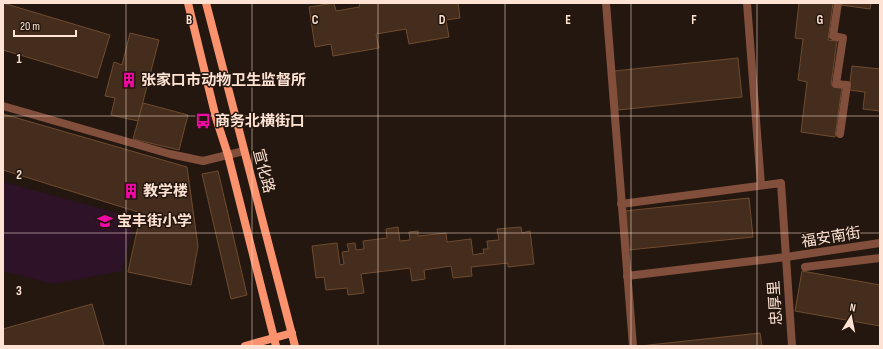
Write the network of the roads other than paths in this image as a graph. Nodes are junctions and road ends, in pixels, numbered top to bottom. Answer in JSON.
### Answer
{"nodes":[{"id":1,"x":188,"y":3,"type":"edge"},
{"id":2,"x":206,"y":3,"type":"edge"},
{"id":3,"x":606,"y":3,"type":"edge"},
{"id":4,"x":747,"y":3,"type":"edge"},
{"id":5,"x":838,"y":3,"type":"edge"},
{"id":6,"x":3,"y":106,"type":"edge"},
{"id":7,"x":840,"y":134,"type":"dead end"},
{"id":8,"x":244,"y":151,"type":"junction"},
{"id":9,"x":228,"y":155,"type":"junction"},
{"id":10,"x":761,"y":185,"type":"junction"},
{"id":11,"x":621,"y":204,"type":"junction"},
{"id":12,"x":880,"y":243,"type":"edge"},
{"id":13,"x":786,"y":258,"type":"junction"},
{"id":14,"x":880,"y":258,"type":"edge"},
{"id":15,"x":806,"y":267,"type":"dead end"},
{"id":16,"x":627,"y":276,"type":"junction"},
{"id":17,"x":292,"y":333,"type":"junction"},
{"id":18,"x":275,"y":342,"type":"edge"},
{"id":19,"x":246,"y":346,"type":"edge"},
{"id":20,"x":295,"y":346,"type":"edge"},
{"id":21,"x":633,"y":346,"type":"edge"},
{"id":22,"x":792,"y":346,"type":"edge"}],
"edges":[{"from":1,"to":9,"type":"main road","name":"宣化路"},
{"from":2,"to":8,"type":"main road","name":"宣化路"},
{"from":3,"to":11,"type":"street"},
{"from":4,"to":10,"type":"street"},
{"from":5,"to":7,"type":"street"},
{"from":6,"to":9,"type":"street"},
{"from":8,"to":9,"type":"street"},
{"from":8,"to":17,"type":"main road","name":"宣化路"},
{"from":9,"to":18,"type":"main road","name":"宣化路"},
{"from":10,"to":11,"type":"street"},
{"from":10,"to":13,"type":"street","name":"忠厚里"},
{"from":11,"to":16,"type":"street"},
{"from":12,"to":13,"type":"street","name":"福安南街"},
{"from":13,"to":16,"type":"street","name":"福安南街"},
{"from":13,"to":22,"type":"street","name":"忠厚里"},
{"from":14,"to":15,"type":"street"},
{"from":16,"to":21,"type":"street"},
{"from":17,"to":18,"type":"main road"},
{"from":17,"to":20,"type":"main road","name":"宣化路"},
{"from":18,"to":19,"type":"main road"}]}
